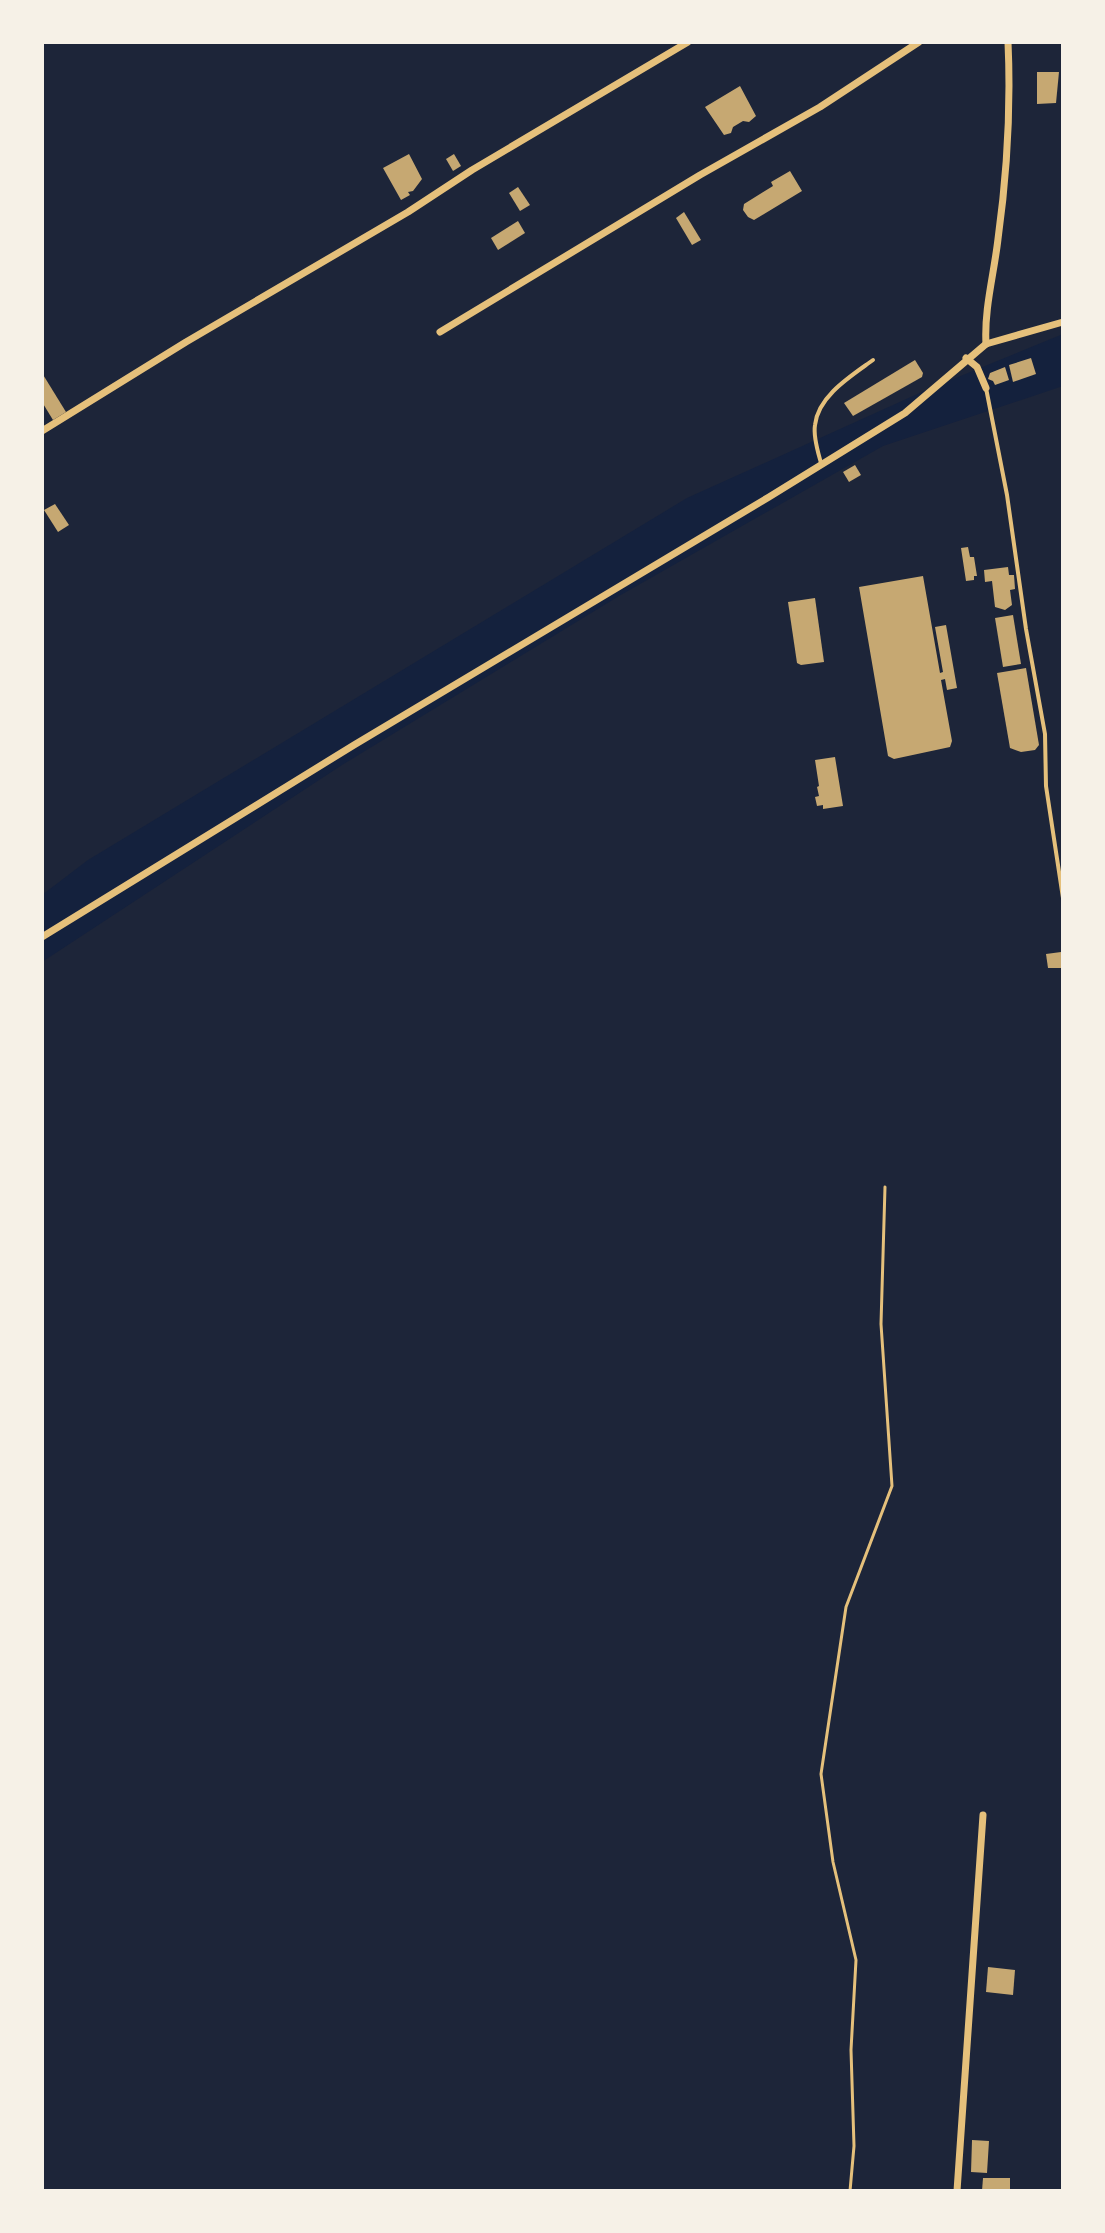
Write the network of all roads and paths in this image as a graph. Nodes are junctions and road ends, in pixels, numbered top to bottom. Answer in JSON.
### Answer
{"nodes":[{"id":1,"x":688,"y":42,"type":"edge"},
{"id":2,"x":919,"y":42,"type":"edge"},
{"id":3,"x":1008,"y":42,"type":"edge"},
{"id":4,"x":1063,"y":322,"type":"edge"},
{"id":5,"x":440,"y":332,"type":"dead end"},
{"id":6,"x":986,"y":344,"type":"junction"},
{"id":7,"x":966,"y":358,"type":"junction"},
{"id":8,"x":873,"y":360,"type":"dead end"},
{"id":9,"x":986,"y":388,"type":"joint"},
{"id":10,"x":42,"y":431,"type":"edge"},
{"id":11,"x":821,"y":465,"type":"junction"},
{"id":12,"x":1063,"y":898,"type":"edge"},
{"id":13,"x":42,"y":937,"type":"edge"},
{"id":14,"x":885,"y":1187,"type":"dead end"},
{"id":15,"x":983,"y":1815,"type":"dead end"},
{"id":16,"x":850,"y":2191,"type":"edge"},
{"id":17,"x":957,"y":2191,"type":"edge"}],
"edges":[{"from":1,"to":10,"type":"street"},
{"from":2,"to":5,"type":"street"},
{"from":3,"to":6,"type":"street"},
{"from":4,"to":6,"type":"street"},
{"from":6,"to":7,"type":"street"},
{"from":7,"to":9,"type":"street"},
{"from":7,"to":11,"type":"street"},
{"from":8,"to":11,"type":"lane"},
{"from":9,"to":12,"type":"lane"},
{"from":11,"to":13,"type":"street"},
{"from":14,"to":16,"type":"path"},
{"from":15,"to":17,"type":"street"}]}
